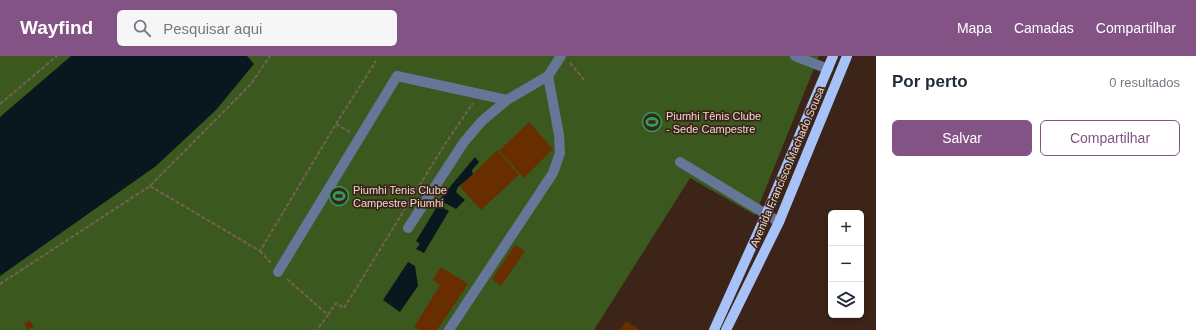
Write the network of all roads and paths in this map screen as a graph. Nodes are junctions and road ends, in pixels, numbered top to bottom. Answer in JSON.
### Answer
{"nodes":[{"id":1,"x":56,"y":56,"type":"edge"},
{"id":2,"x":270,"y":56,"type":"edge"},
{"id":3,"x":561,"y":56,"type":"edge"},
{"id":4,"x":795,"y":56,"type":"edge"},
{"id":5,"x":833,"y":56,"type":"edge"},
{"id":6,"x":847,"y":56,"type":"edge"},
{"id":7,"x":376,"y":61,"type":"dead end"},
{"id":8,"x":570,"y":62,"type":"dead end"},
{"id":9,"x":828,"y":69,"type":"junction"},
{"id":10,"x":548,"y":76,"type":"junction"},
{"id":11,"x":585,"y":81,"type":"dead end"},
{"id":12,"x":479,"y":94,"type":"junction"},
{"id":13,"x":507,"y":100,"type":"junction"},
{"id":14,"x":0,"y":104,"type":"edge"},
{"id":15,"x":336,"y":124,"type":"junction"},
{"id":16,"x":360,"y":137,"type":"junction"},
{"id":17,"x":680,"y":162,"type":"dead end"},
{"id":18,"x":150,"y":186,"type":"junction"},
{"id":19,"x":766,"y":215,"type":"junction"},
{"id":20,"x":779,"y":222,"type":"junction"},
{"id":21,"x":408,"y":228,"type":"dead end"},
{"id":22,"x":260,"y":251,"type":"junction"},
{"id":23,"x":278,"y":272,"type":"junction"},
{"id":24,"x":0,"y":284,"type":"edge"},
{"id":25,"x":328,"y":315,"type":"junction"},
{"id":26,"x":318,"y":330,"type":"edge"},
{"id":27,"x":449,"y":330,"type":"edge"},
{"id":28,"x":714,"y":330,"type":"edge"},
{"id":29,"x":726,"y":330,"type":"edge"}],
"edges":[{"from":1,"to":14,"type":"path"},
{"from":2,"to":18,"type":"path"},
{"from":3,"to":10,"type":"street"},
{"from":4,"to":9,"type":"street"},
{"from":5,"to":9,"type":"main road","name":"Avenida Francisco Machado Sousa"},
{"from":6,"to":20,"type":"main road","name":"Avenida Francisco Machado Sousa"},
{"from":7,"to":15,"type":"path"},
{"from":8,"to":11,"type":"path"},
{"from":9,"to":19,"type":"main road","name":"Avenida Francisco Machado Sousa"},
{"from":10,"to":13,"type":"street"},
{"from":10,"to":27,"type":"street"},
{"from":12,"to":13,"type":"street"},
{"from":12,"to":16,"type":"street"},
{"from":12,"to":25,"type":"path"},
{"from":13,"to":21,"type":"street"},
{"from":15,"to":16,"type":"path"},
{"from":15,"to":22,"type":"path"},
{"from":16,"to":23,"type":"street"},
{"from":17,"to":19,"type":"street"},
{"from":18,"to":22,"type":"path"},
{"from":18,"to":24,"type":"path"},
{"from":19,"to":20,"type":"street"},
{"from":19,"to":28,"type":"main road","name":"Avenida Francisco Machado Sousa"},
{"from":20,"to":29,"type":"main road","name":"Avenida Francisco Machado Sousa"},
{"from":22,"to":23,"type":"path"},
{"from":23,"to":25,"type":"path"},
{"from":25,"to":26,"type":"path"}]}
